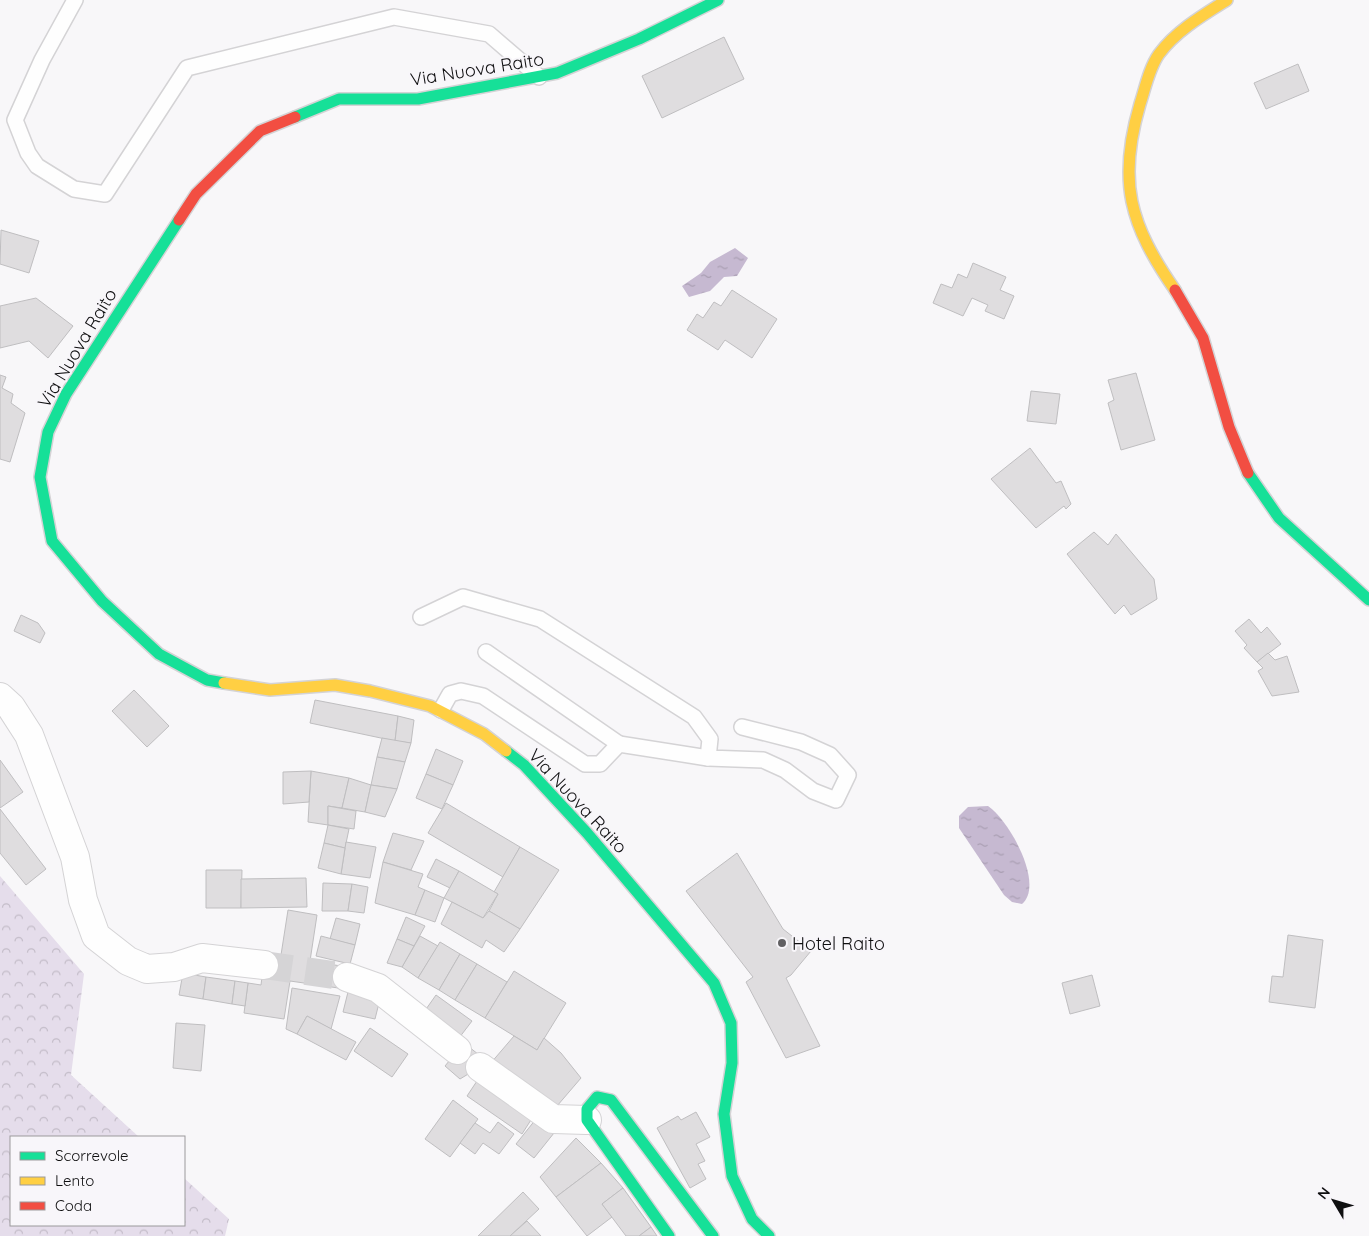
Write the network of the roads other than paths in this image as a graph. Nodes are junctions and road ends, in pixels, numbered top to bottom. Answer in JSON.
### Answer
{"nodes":[{"id":1,"x":75,"y":0,"type":"edge"},
{"id":2,"x":718,"y":0,"type":"edge"},
{"id":3,"x":1227,"y":0,"type":"edge"},
{"id":4,"x":539,"y":77,"type":"junction"},
{"id":5,"x":1369,"y":600,"type":"edge"},
{"id":6,"x":422,"y":617,"type":"dead end"},
{"id":7,"x":486,"y":652,"type":"dead end"},
{"id":8,"x":0,"y":697,"type":"edge"},
{"id":9,"x":441,"y":710,"type":"junction"},
{"id":10,"x":742,"y":727,"type":"dead end"},
{"id":11,"x":619,"y":744,"type":"junction"},
{"id":12,"x":708,"y":758,"type":"junction"},
{"id":13,"x":264,"y":966,"type":"tunnel mouth"},
{"id":14,"x":347,"y":977,"type":"tunnel mouth"},
{"id":15,"x":458,"y":1050,"type":"dead end"},
{"id":16,"x":480,"y":1067,"type":"dead end"},
{"id":17,"x":586,"y":1120,"type":"junction"},
{"id":18,"x":669,"y":1236,"type":"edge"},
{"id":19,"x":713,"y":1236,"type":"edge"},
{"id":20,"x":770,"y":1236,"type":"edge"}],
"edges":[{"from":1,"to":4,"type":"lane"},
{"from":2,"to":4,"type":"street","name":"Via Nuova Raito"},
{"from":3,"to":5,"type":"street"},
{"from":4,"to":9,"type":"street","name":"Via Nuova Raito"},
{"from":6,"to":12,"type":"lane"},
{"from":7,"to":11,"type":"lane"},
{"from":8,"to":13,"type":"street"},
{"from":9,"to":11,"type":"lane"},
{"from":9,"to":20,"type":"street","name":"Via Nuova Raito"},
{"from":10,"to":12,"type":"lane"},
{"from":11,"to":12,"type":"lane"},
{"from":14,"to":15,"type":"street"},
{"from":16,"to":17,"type":"street"},
{"from":17,"to":18,"type":"street"},
{"from":17,"to":19,"type":"street"}]}
